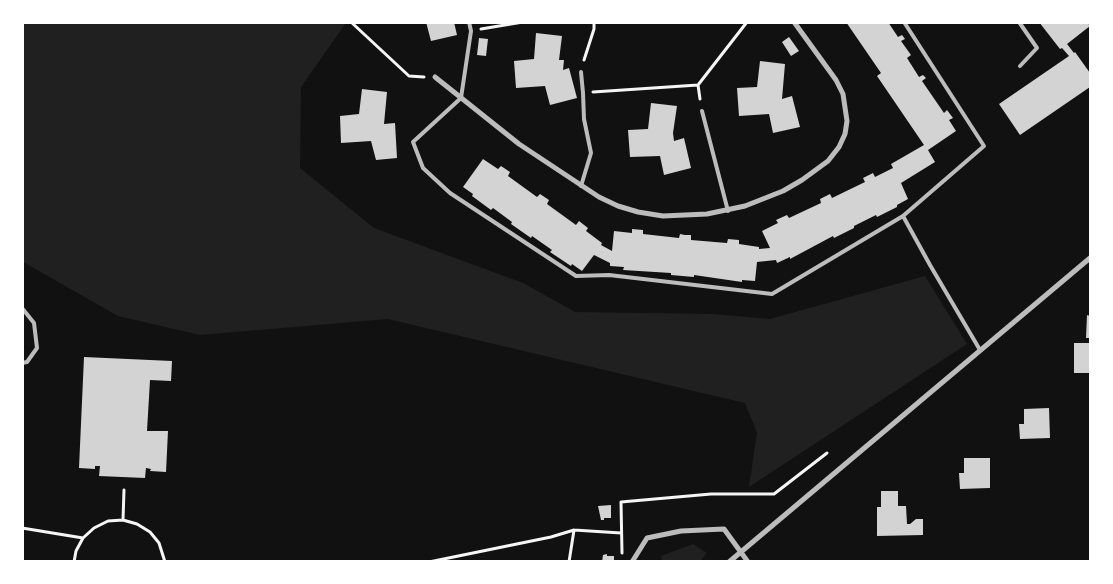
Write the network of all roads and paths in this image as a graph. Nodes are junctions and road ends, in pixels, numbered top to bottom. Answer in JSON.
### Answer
{"nodes":[{"id":1,"x":351,"y":22,"type":"edge"},
{"id":2,"x":469,"y":22,"type":"edge"},
{"id":3,"x":522,"y":22,"type":"edge"},
{"id":4,"x":594,"y":22,"type":"edge"},
{"id":5,"x":747,"y":22,"type":"edge"},
{"id":6,"x":794,"y":22,"type":"edge"},
{"id":7,"x":904,"y":22,"type":"edge"},
{"id":8,"x":1019,"y":22,"type":"edge"},
{"id":9,"x":471,"y":31,"type":"junction"},
{"id":10,"x":1020,"y":66,"type":"dead end"},
{"id":11,"x":580,"y":72,"type":"joint"},
{"id":12,"x":435,"y":77,"type":"joint"},
{"id":13,"x":583,"y":93,"type":"junction"},
{"id":14,"x":461,"y":98,"type":"junction"},
{"id":15,"x":702,"y":110,"type":"dead end"},
{"id":16,"x":581,"y":186,"type":"junction"},
{"id":17,"x":728,"y":210,"type":"junction"},
{"id":18,"x":903,"y":216,"type":"junction"},
{"id":19,"x":1090,"y":258,"type":"edge"},
{"id":20,"x":22,"y":308,"type":"edge"},
{"id":21,"x":980,"y":350,"type":"junction"},
{"id":22,"x":22,"y":363,"type":"edge"},
{"id":23,"x":827,"y":453,"type":"dead end"},
{"id":24,"x":124,"y":490,"type":"dead end"},
{"id":25,"x":123,"y":520,"type":"junction"},
{"id":26,"x":22,"y":528,"type":"edge"},
{"id":27,"x":574,"y":530,"type":"junction"},
{"id":28,"x":621,"y":533,"type":"junction"},
{"id":29,"x":83,"y":538,"type":"junction"},
{"id":30,"x":742,"y":551,"type":"junction"},
{"id":31,"x":74,"y":562,"type":"edge"},
{"id":32,"x":165,"y":562,"type":"edge"},
{"id":33,"x":429,"y":562,"type":"edge"},
{"id":34,"x":569,"y":562,"type":"edge"},
{"id":35,"x":623,"y":562,"type":"edge"},
{"id":36,"x":632,"y":562,"type":"edge"},
{"id":37,"x":729,"y":562,"type":"edge"},
{"id":38,"x":748,"y":562,"type":"edge"}],
"edges":[{"from":1,"to":12,"type":"path"},
{"from":2,"to":9,"type":"lane"},
{"from":3,"to":9,"type":"path"},
{"from":4,"to":11,"type":"path"},
{"from":5,"to":13,"type":"path"},
{"from":6,"to":17,"type":"street"},
{"from":7,"to":18,"type":"lane"},
{"from":8,"to":10,"type":"lane"},
{"from":9,"to":14,"type":"lane"},
{"from":11,"to":13,"type":"lane"},
{"from":12,"to":14,"type":"street"},
{"from":13,"to":16,"type":"lane"},
{"from":14,"to":16,"type":"street"},
{"from":14,"to":18,"type":"lane"},
{"from":15,"to":17,"type":"lane"},
{"from":16,"to":17,"type":"street"},
{"from":18,"to":21,"type":"lane"},
{"from":19,"to":21,"type":"street"},
{"from":20,"to":22,"type":"lane"},
{"from":21,"to":30,"type":"street"},
{"from":23,"to":28,"type":"path"},
{"from":24,"to":25,"type":"path"},
{"from":25,"to":29,"type":"path"},
{"from":25,"to":32,"type":"path"},
{"from":26,"to":29,"type":"path"},
{"from":27,"to":28,"type":"path"},
{"from":27,"to":33,"type":"path"},
{"from":27,"to":34,"type":"path"},
{"from":28,"to":35,"type":"path"},
{"from":29,"to":31,"type":"path"},
{"from":30,"to":36,"type":"street"},
{"from":30,"to":37,"type":"street"},
{"from":30,"to":38,"type":"street"}]}
